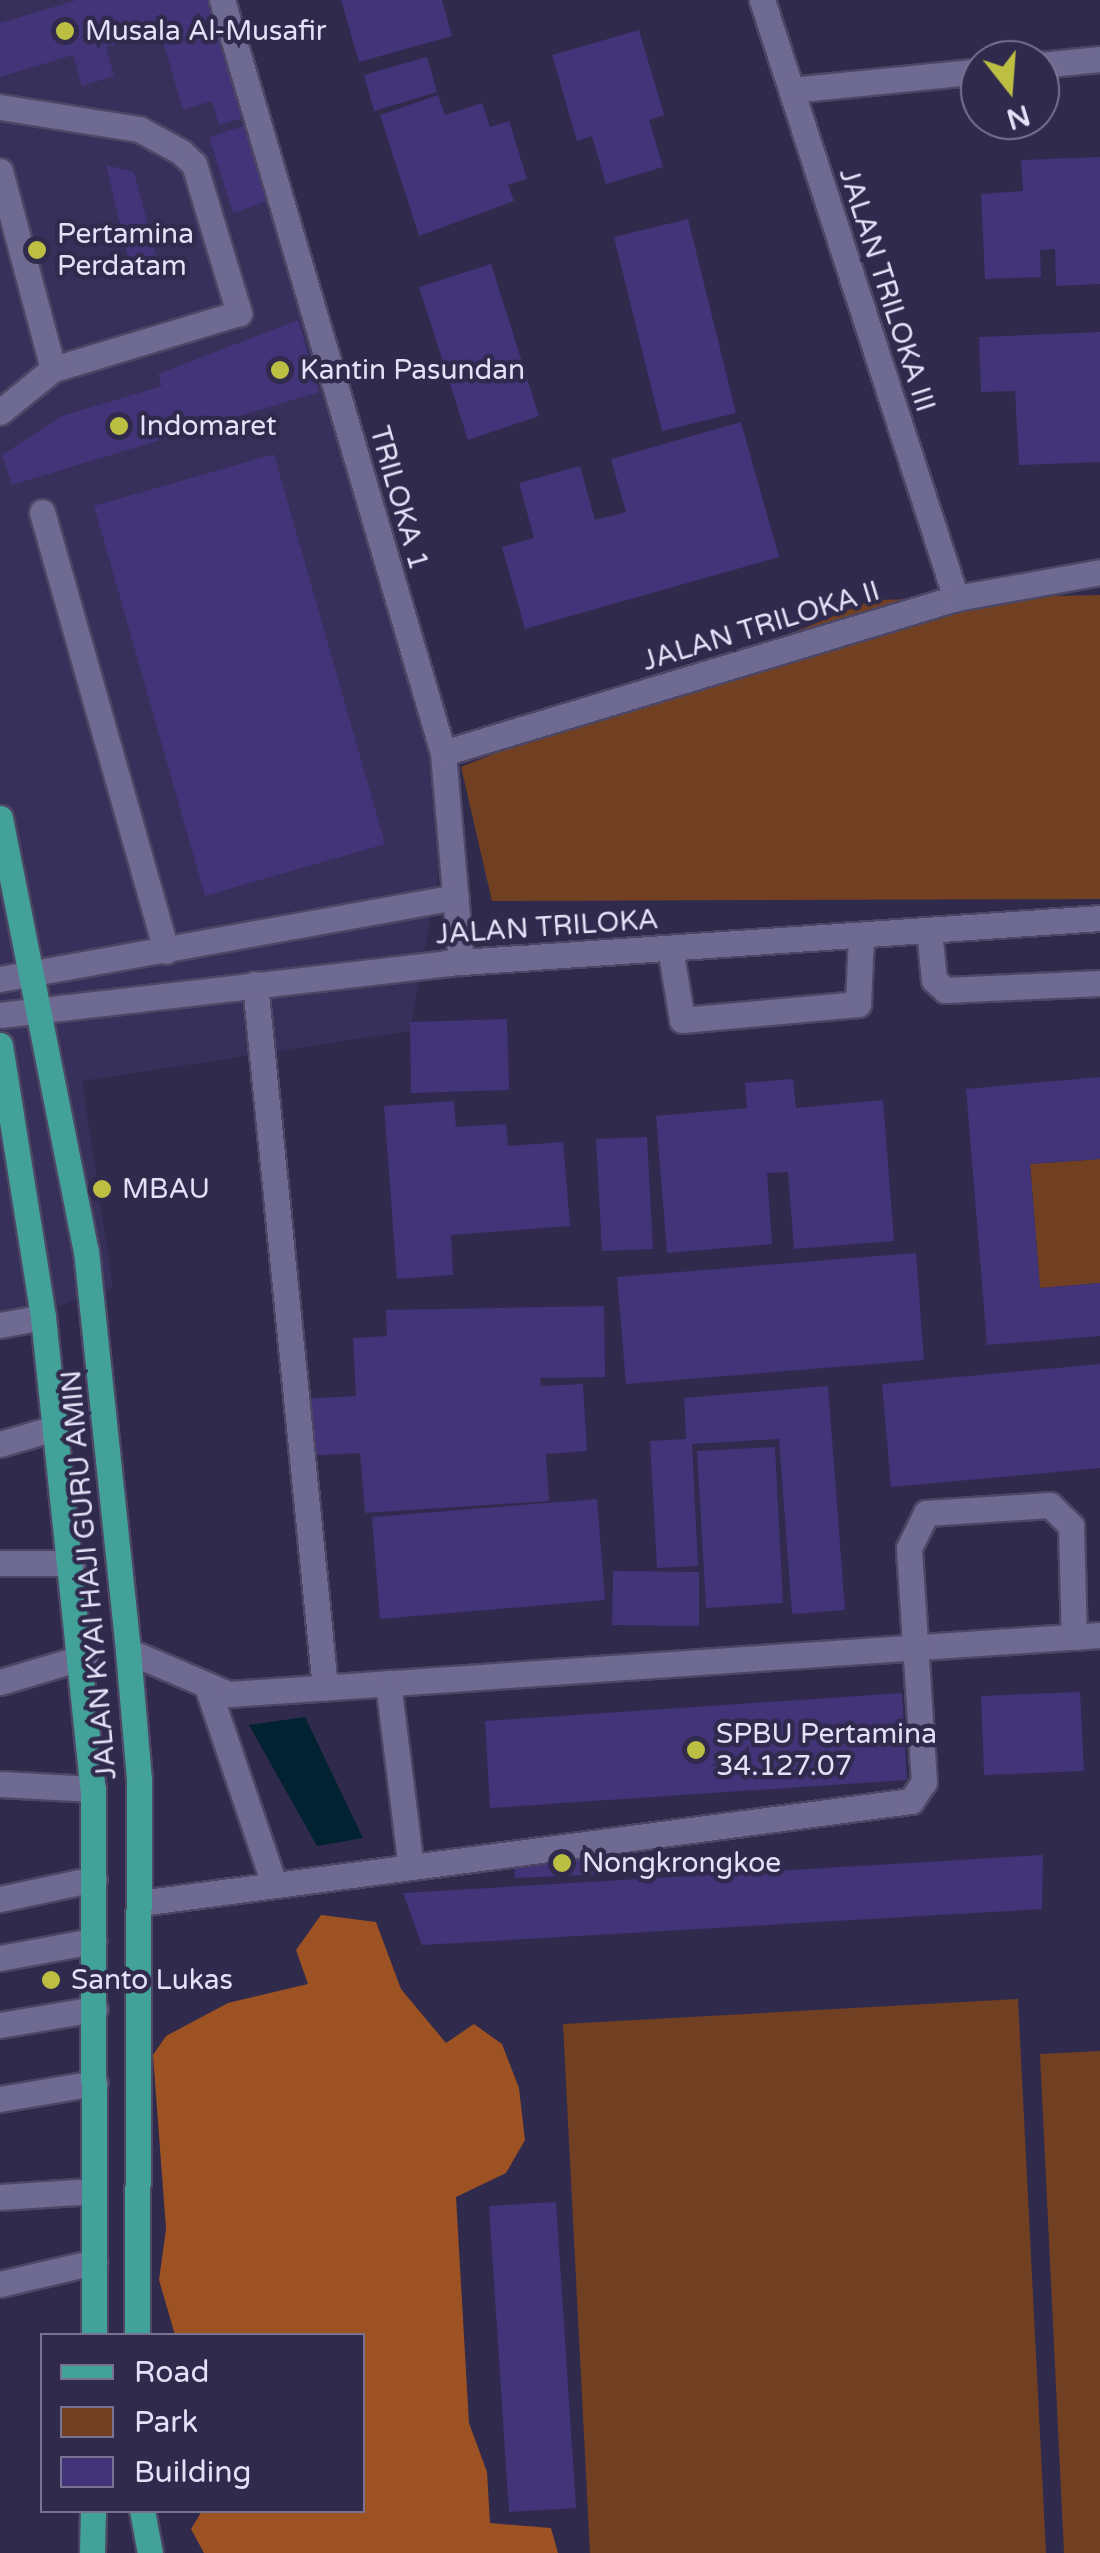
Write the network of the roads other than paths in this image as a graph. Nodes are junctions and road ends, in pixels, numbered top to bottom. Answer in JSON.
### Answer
{"nodes":[{"id":1,"x":222,"y":0,"type":"edge"},
{"id":2,"x":762,"y":0,"type":"edge"},
{"id":3,"x":1100,"y":59,"type":"edge"},
{"id":4,"x":1060,"y":63,"type":"edge"},
{"id":5,"x":960,"y":73,"type":"edge"},
{"id":6,"x":791,"y":90,"type":"junction"},
{"id":7,"x":0,"y":107,"type":"edge"},
{"id":8,"x":0,"y":170,"type":"edge"},
{"id":9,"x":54,"y":369,"type":"junction"},
{"id":10,"x":0,"y":412,"type":"edge"},
{"id":11,"x":42,"y":512,"type":"dead end"},
{"id":12,"x":1100,"y":572,"type":"edge"},
{"id":13,"x":956,"y":598,"type":"junction"},
{"id":14,"x":443,"y":754,"type":"junction"},
{"id":15,"x":0,"y":818,"type":"edge"},
{"id":16,"x":456,"y":896,"type":"junction"},
{"id":17,"x":1100,"y":918,"type":"edge"},
{"id":18,"x":929,"y":930,"type":"junction"},
{"id":19,"x":861,"y":935,"type":"junction"},
{"id":20,"x":670,"y":948,"type":"junction"},
{"id":21,"x":166,"y":950,"type":"junction"},
{"id":22,"x":461,"y":962,"type":"junction"},
{"id":23,"x":45,"y":969,"type":"junction"},
{"id":24,"x":0,"y":978,"type":"edge"},
{"id":25,"x":1100,"y":983,"type":"edge"},
{"id":26,"x":255,"y":984,"type":"junction"},
{"id":27,"x":53,"y":1006,"type":"junction"},
{"id":28,"x":0,"y":1015,"type":"edge"},
{"id":29,"x":0,"y":1045,"type":"edge"},
{"id":30,"x":6,"y":1115,"type":"edge"},
{"id":31,"x":44,"y":1317,"type":"junction"},
{"id":32,"x":0,"y":1324,"type":"edge"},
{"id":33,"x":55,"y":1428,"type":"junction"},
{"id":34,"x":0,"y":1444,"type":"edge"},
{"id":35,"x":0,"y":1563,"type":"edge"},
{"id":36,"x":72,"y":1563,"type":"junction"},
{"id":37,"x":1087,"y":1636,"type":"edge"},
{"id":38,"x":916,"y":1647,"type":"junction"},
{"id":39,"x":128,"y":1651,"type":"junction"},
{"id":40,"x":84,"y":1658,"type":"junction"},
{"id":41,"x":0,"y":1682,"type":"edge"},
{"id":42,"x":388,"y":1683,"type":"junction"},
{"id":43,"x":317,"y":1688,"type":"junction"},
{"id":44,"x":218,"y":1690,"type":"junction"},
{"id":45,"x":0,"y":1784,"type":"edge"},
{"id":46,"x":93,"y":1789,"type":"junction"},
{"id":47,"x":397,"y":1862,"type":"junction"},
{"id":48,"x":94,"y":1880,"type":"junction"},
{"id":49,"x":272,"y":1882,"type":"junction"},
{"id":50,"x":0,"y":1900,"type":"edge"},
{"id":51,"x":140,"y":1902,"type":"junction"},
{"id":52,"x":93,"y":1941,"type":"junction"},
{"id":53,"x":0,"y":1958,"type":"edge"},
{"id":54,"x":95,"y":2009,"type":"junction"},
{"id":55,"x":0,"y":2025,"type":"edge"},
{"id":56,"x":94,"y":2083,"type":"junction"},
{"id":57,"x":0,"y":2100,"type":"edge"},
{"id":58,"x":94,"y":2191,"type":"junction"},
{"id":59,"x":0,"y":2197,"type":"edge"},
{"id":60,"x":94,"y":2262,"type":"junction"},
{"id":61,"x":0,"y":2284,"type":"edge"},
{"id":62,"x":94,"y":2333,"type":"edge"},
{"id":63,"x":136,"y":2333,"type":"edge"},
{"id":64,"x":93,"y":2513,"type":"edge"},
{"id":65,"x":143,"y":2513,"type":"edge"},
{"id":66,"x":90,"y":2553,"type":"edge"},
{"id":67,"x":150,"y":2553,"type":"edge"}],
"edges":[{"from":1,"to":14,"type":"street","name":"TRILOKA 1"},
{"from":2,"to":6,"type":"street","name":"JALAN TRILOKA III"},
{"from":3,"to":4,"type":"street"},
{"from":5,"to":6,"type":"street"},
{"from":6,"to":13,"type":"street","name":"JALAN TRILOKA III"},
{"from":7,"to":9,"type":"street"},
{"from":8,"to":9,"type":"street"},
{"from":9,"to":10,"type":"street"},
{"from":11,"to":21,"type":"street"},
{"from":12,"to":13,"type":"street","name":"JALAN TRILOKA II"},
{"from":13,"to":14,"type":"street","name":"JALAN TRILOKA II"},
{"from":14,"to":16,"type":"street","name":"TRILOKA 1"},
{"from":15,"to":23,"type":"main road","name":"JALAN KYAI HAJI GURU AMIN"},
{"from":16,"to":21,"type":"street","name":"JALAN TRILOKA"},
{"from":16,"to":22,"type":"street","name":"TRILOKA 1"},
{"from":17,"to":18,"type":"street","name":"JALAN TRILOKA"},
{"from":18,"to":19,"type":"street","name":"JALAN TRILOKA"},
{"from":18,"to":25,"type":"street"},
{"from":19,"to":20,"type":"street","name":"JALAN TRILOKA"},
{"from":19,"to":20,"type":"street"},
{"from":20,"to":22,"type":"street","name":"JALAN TRILOKA"},
{"from":21,"to":23,"type":"street","name":"JALAN TRILOKA"},
{"from":22,"to":26,"type":"street","name":"JALAN TRILOKA"},
{"from":23,"to":24,"type":"street","name":"JALAN TRILOKA"},
{"from":23,"to":27,"type":"main road","name":"JALAN KYAI HAJI GURU AMIN"},
{"from":26,"to":27,"type":"street","name":"JALAN TRILOKA"},
{"from":26,"to":43,"type":"street"},
{"from":27,"to":28,"type":"street","name":"JALAN TRILOKA"},
{"from":27,"to":39,"type":"main road","name":"JALAN KYAI HAJI GURU AMIN"},
{"from":29,"to":30,"type":"main road","name":"JALAN KYAI HAJI GURU AMIN"},
{"from":30,"to":31,"type":"main road","name":"JALAN KYAI HAJI GURU AMIN"},
{"from":31,"to":32,"type":"street"},
{"from":31,"to":33,"type":"main road","name":"JALAN KYAI HAJI GURU AMIN"},
{"from":33,"to":34,"type":"street"},
{"from":33,"to":36,"type":"main road","name":"JALAN KYAI HAJI GURU AMIN"},
{"from":35,"to":36,"type":"street"},
{"from":36,"to":40,"type":"main road","name":"JALAN KYAI HAJI GURU AMIN"},
{"from":37,"to":38,"type":"street"},
{"from":37,"to":38,"type":"street"},
{"from":38,"to":42,"type":"street"},
{"from":38,"to":47,"type":"street"},
{"from":39,"to":44,"type":"street"},
{"from":39,"to":51,"type":"main road","name":"JALAN KYAI HAJI GURU AMIN"},
{"from":40,"to":41,"type":"street"},
{"from":40,"to":46,"type":"main road","name":"JALAN KYAI HAJI GURU AMIN"},
{"from":42,"to":43,"type":"street"},
{"from":42,"to":47,"type":"street"},
{"from":43,"to":44,"type":"street"},
{"from":44,"to":49,"type":"street"},
{"from":45,"to":46,"type":"street"},
{"from":46,"to":48,"type":"main road","name":"JALAN KYAI HAJI GURU AMIN"},
{"from":47,"to":49,"type":"street"},
{"from":48,"to":50,"type":"street"},
{"from":48,"to":52,"type":"main road","name":"JALAN KYAI HAJI GURU AMIN"},
{"from":49,"to":51,"type":"street"},
{"from":51,"to":63,"type":"main road","name":"JALAN KYAI HAJI GURU AMIN"},
{"from":52,"to":53,"type":"street"},
{"from":52,"to":54,"type":"main road","name":"JALAN KYAI HAJI GURU AMIN"},
{"from":54,"to":55,"type":"street"},
{"from":54,"to":56,"type":"main road","name":"JALAN KYAI HAJI GURU AMIN"},
{"from":56,"to":57,"type":"street"},
{"from":56,"to":58,"type":"main road","name":"JALAN KYAI HAJI GURU AMIN"},
{"from":58,"to":59,"type":"street"},
{"from":58,"to":60,"type":"main road","name":"JALAN KYAI HAJI GURU AMIN"},
{"from":60,"to":61,"type":"street"},
{"from":60,"to":62,"type":"main road","name":"JALAN KYAI HAJI GURU AMIN"},
{"from":64,"to":66,"type":"main road"},
{"from":65,"to":67,"type":"main road"}]}
